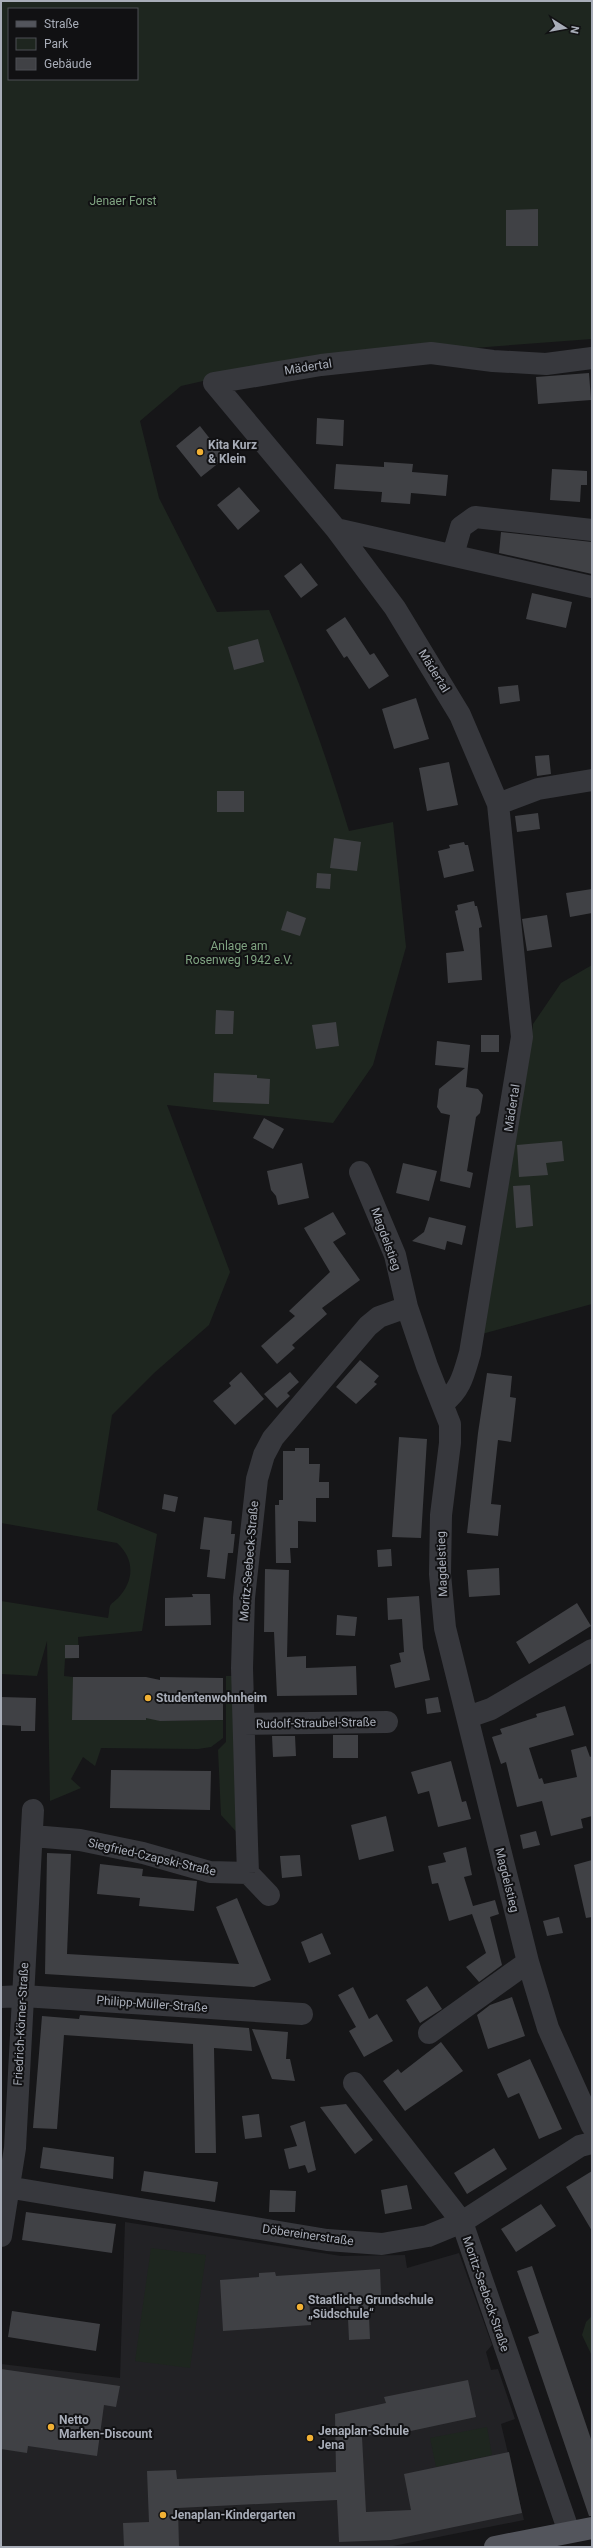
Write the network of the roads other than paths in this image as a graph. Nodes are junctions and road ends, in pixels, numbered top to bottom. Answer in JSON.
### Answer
{"nodes":[{"id":1,"x":592,"y":358,"type":"edge"},
{"id":2,"x":336,"y":529,"type":"junction"},
{"id":3,"x":592,"y":530,"type":"edge"},
{"id":4,"x":453,"y":555,"type":"junction"},
{"id":5,"x":592,"y":587,"type":"edge"},
{"id":6,"x":592,"y":780,"type":"edge"},
{"id":7,"x":498,"y":804,"type":"junction"},
{"id":8,"x":360,"y":1172,"type":"dead end"},
{"id":9,"x":407,"y":1307,"type":"junction"},
{"id":10,"x":443,"y":1402,"type":"junction"},
{"id":11,"x":592,"y":1650,"type":"edge"},
{"id":12,"x":468,"y":1717,"type":"junction"},
{"id":13,"x":387,"y":1722,"type":"dead end"},
{"id":14,"x":244,"y":1724,"type":"junction"},
{"id":15,"x":33,"y":1810,"type":"dead end"},
{"id":16,"x":32,"y":1836,"type":"junction"},
{"id":17,"x":248,"y":1873,"type":"junction"},
{"id":18,"x":269,"y":1895,"type":"dead end"},
{"id":19,"x":528,"y":1962,"type":"junction"},
{"id":20,"x":23,"y":1996,"type":"junction"},
{"id":21,"x":1,"y":1997,"type":"edge"},
{"id":22,"x":302,"y":2014,"type":"dead end"},
{"id":23,"x":429,"y":2033,"type":"dead end"},
{"id":24,"x":354,"y":2083,"type":"dead end"},
{"id":25,"x":592,"y":2126,"type":"edge"},
{"id":26,"x":592,"y":2143,"type":"edge"},
{"id":27,"x":5,"y":2186,"type":"edge"},
{"id":28,"x":462,"y":2222,"type":"junction"},
{"id":29,"x":1,"y":2236,"type":"edge"},
{"id":30,"x":592,"y":2528,"type":"edge"},
{"id":31,"x":569,"y":2532,"type":"junction"},
{"id":32,"x":495,"y":2547,"type":"edge"}],
"edges":[{"from":1,"to":2,"type":"street","name":"Mädertal"},
{"from":2,"to":4,"type":"street"},
{"from":2,"to":7,"type":"street","name":"Mädertal"},
{"from":3,"to":4,"type":"street"},
{"from":4,"to":5,"type":"street"},
{"from":6,"to":7,"type":"street"},
{"from":7,"to":10,"type":"street","name":"Mädertal"},
{"from":8,"to":9,"type":"street","name":"Magdelstieg"},
{"from":9,"to":10,"type":"street","name":"Magdelstieg"},
{"from":9,"to":14,"type":"street","name":"Moritz-Seebeck-Straße"},
{"from":10,"to":12,"type":"street","name":"Magdelstieg"},
{"from":11,"to":12,"type":"street"},
{"from":12,"to":19,"type":"street","name":"Magdelstieg"},
{"from":13,"to":14,"type":"street","name":"Rudolf-Straubel-Straße"},
{"from":14,"to":17,"type":"street","name":"Moritz-Seebeck-Straße"},
{"from":15,"to":16,"type":"street","name":"Friedrich-Körner-Straße"},
{"from":16,"to":17,"type":"street","name":"Siegfried-Czapski-Straße"},
{"from":16,"to":20,"type":"street","name":"Friedrich-Körner-Straße"},
{"from":17,"to":18,"type":"street"},
{"from":19,"to":23,"type":"street"},
{"from":19,"to":25,"type":"street","name":"Magdelstieg"},
{"from":20,"to":21,"type":"street","name":"Philipp-Müller-Straße"},
{"from":20,"to":22,"type":"street","name":"Philipp-Müller-Straße"},
{"from":20,"to":27,"type":"street","name":"Friedrich-Körner-Straße"},
{"from":24,"to":28,"type":"street","name":"Moritz-Seebeck-Straße"},
{"from":26,"to":28,"type":"street","name":"Döbereinerstraße"},
{"from":27,"to":28,"type":"street","name":"Döbereinerstraße"},
{"from":27,"to":29,"type":"street","name":"Friedrich-Körner-Straße"},
{"from":28,"to":31,"type":"street","name":"Moritz-Seebeck-Straße"},
{"from":30,"to":31,"type":"main road"},
{"from":31,"to":32,"type":"main road"}]}
